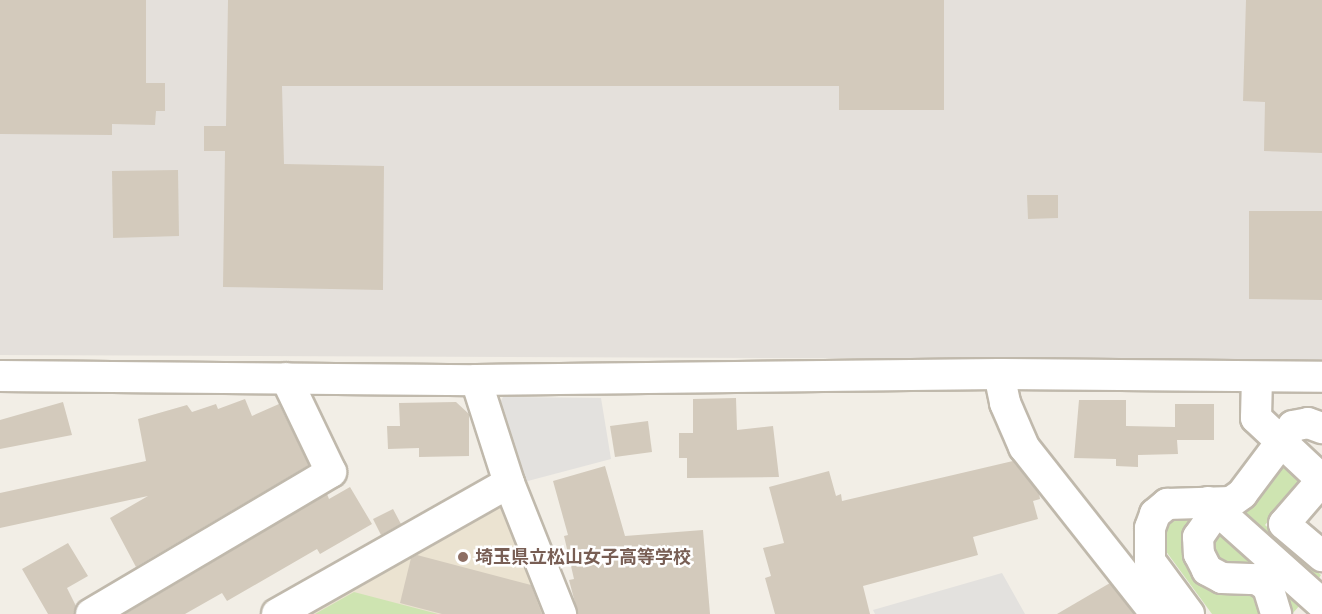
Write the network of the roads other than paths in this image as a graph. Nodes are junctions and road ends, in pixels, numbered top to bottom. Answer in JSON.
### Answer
{"nodes":[{"id":1,"x":999,"y":374,"type":"junction"},
{"id":2,"x":0,"y":376,"type":"edge"},
{"id":3,"x":1257,"y":377,"type":"junction"},
{"id":4,"x":1322,"y":377,"type":"edge"},
{"id":5,"x":286,"y":378,"type":"junction"},
{"id":6,"x":476,"y":380,"type":"junction"},
{"id":7,"x":1322,"y":428,"type":"edge"},
{"id":8,"x":1279,"y":442,"type":"junction"},
{"id":9,"x":509,"y":483,"type":"junction"},
{"id":10,"x":1212,"y":506,"type":"junction"},
{"id":11,"x":1322,"y":556,"type":"edge"},
{"id":12,"x":1322,"y":604,"type":"edge"},
{"id":13,"x":91,"y":614,"type":"edge"},
{"id":14,"x":277,"y":614,"type":"edge"},
{"id":15,"x":561,"y":614,"type":"edge"},
{"id":16,"x":1156,"y":614,"type":"edge"},
{"id":17,"x":1189,"y":614,"type":"edge"},
{"id":18,"x":1276,"y":614,"type":"edge"}],
"edges":[{"from":1,"to":3,"type":"street"},
{"from":1,"to":6,"type":"street"},
{"from":1,"to":16,"type":"street"},
{"from":2,"to":5,"type":"street"},
{"from":3,"to":4,"type":"street"},
{"from":3,"to":8,"type":"street"},
{"from":5,"to":6,"type":"street"},
{"from":5,"to":13,"type":"street"},
{"from":6,"to":9,"type":"street"},
{"from":7,"to":8,"type":"street"},
{"from":8,"to":10,"type":"street"},
{"from":8,"to":11,"type":"street"},
{"from":9,"to":14,"type":"street"},
{"from":9,"to":15,"type":"street"},
{"from":10,"to":12,"type":"street"},
{"from":10,"to":17,"type":"street"},
{"from":10,"to":18,"type":"street"}]}
